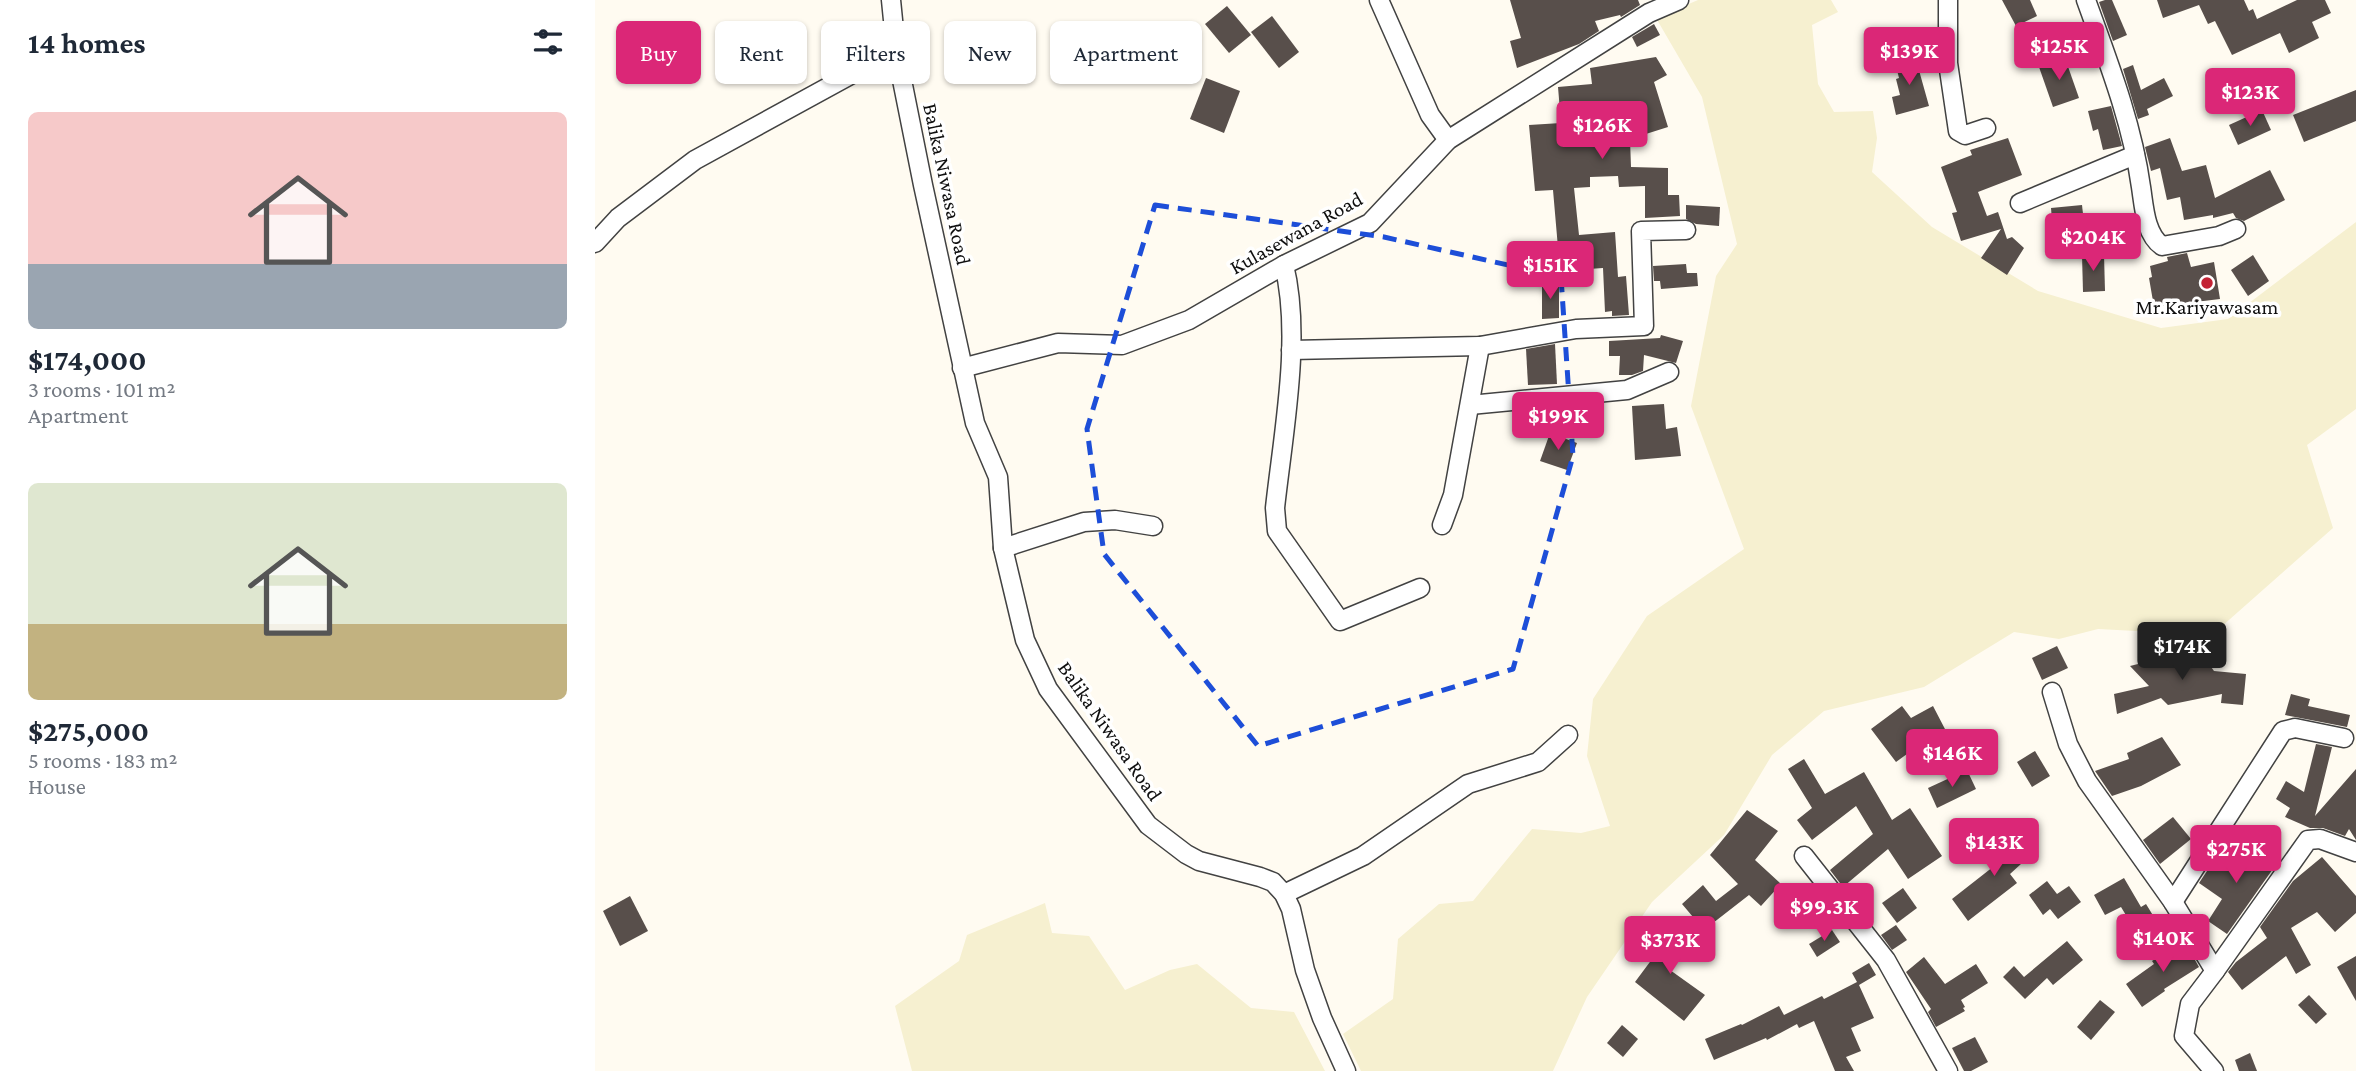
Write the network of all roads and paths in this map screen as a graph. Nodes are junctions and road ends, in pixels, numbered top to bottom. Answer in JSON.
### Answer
{"nodes":[{"id":1,"x":891,"y":0,"type":"edge"},
{"id":2,"x":1379,"y":0,"type":"edge"},
{"id":3,"x":1679,"y":0,"type":"edge"},
{"id":4,"x":1948,"y":0,"type":"edge"},
{"id":5,"x":2085,"y":0,"type":"edge"},
{"id":6,"x":893,"y":21,"type":"edge"},
{"id":7,"x":834,"y":84,"type":"edge"},
{"id":8,"x":903,"y":84,"type":"edge"},
{"id":9,"x":1986,"y":128,"type":"dead end"},
{"id":10,"x":1448,"y":140,"type":"junction"},
{"id":11,"x":2135,"y":155,"type":"junction"},
{"id":12,"x":2019,"y":203,"type":"dead end"},
{"id":13,"x":2236,"y":229,"type":"dead end"},
{"id":14,"x":1686,"y":230,"type":"dead end"},
{"id":15,"x":595,"y":243,"type":"edge"},
{"id":16,"x":1284,"y":265,"type":"junction"},
{"id":17,"x":1481,"y":346,"type":"junction"},
{"id":18,"x":1291,"y":350,"type":"junction"},
{"id":19,"x":962,"y":368,"type":"junction"},
{"id":20,"x":1669,"y":372,"type":"dead end"},
{"id":21,"x":1470,"y":405,"type":"junction"},
{"id":22,"x":1442,"y":525,"type":"dead end"},
{"id":23,"x":1153,"y":526,"type":"dead end"},
{"id":24,"x":1003,"y":548,"type":"junction"},
{"id":25,"x":1420,"y":588,"type":"dead end"},
{"id":26,"x":2052,"y":692,"type":"dead end"},
{"id":27,"x":1568,"y":735,"type":"dead end"},
{"id":28,"x":2344,"y":738,"type":"dead end"},
{"id":29,"x":2356,"y":852,"type":"edge"},
{"id":30,"x":1804,"y":856,"type":"dead end"},
{"id":31,"x":1284,"y":894,"type":"junction"},
{"id":32,"x":2173,"y":902,"type":"junction"},
{"id":33,"x":2215,"y":971,"type":"junction"},
{"id":34,"x":1346,"y":1071,"type":"edge"},
{"id":35,"x":1948,"y":1071,"type":"edge"},
{"id":36,"x":2214,"y":1071,"type":"edge"}],
"edges":[{"from":1,"to":6,"type":"street","name":"Balika Niwasa Road"},
{"from":2,"to":10,"type":"street"},
{"from":3,"to":10,"type":"street","name":"Kulasewana Road"},
{"from":4,"to":9,"type":"street"},
{"from":5,"to":11,"type":"street"},
{"from":7,"to":15,"type":"street"},
{"from":8,"to":19,"type":"street","name":"Balika Niwasa Road"},
{"from":10,"to":16,"type":"street","name":"Kulasewana Road"},
{"from":11,"to":12,"type":"street"},
{"from":11,"to":13,"type":"street"},
{"from":14,"to":17,"type":"street"},
{"from":16,"to":18,"type":"street"},
{"from":16,"to":19,"type":"street","name":"Kulasewana Road"},
{"from":17,"to":18,"type":"street"},
{"from":17,"to":21,"type":"street"},
{"from":18,"to":25,"type":"street"},
{"from":19,"to":24,"type":"street","name":"Balika Niwasa Road"},
{"from":20,"to":21,"type":"street"},
{"from":21,"to":22,"type":"street"},
{"from":23,"to":24,"type":"street"},
{"from":24,"to":31,"type":"street","name":"Balika Niwasa Road"},
{"from":26,"to":32,"type":"street"},
{"from":27,"to":31,"type":"street"},
{"from":28,"to":32,"type":"street"},
{"from":29,"to":33,"type":"street"},
{"from":30,"to":35,"type":"street"},
{"from":31,"to":34,"type":"street"},
{"from":32,"to":33,"type":"street"},
{"from":33,"to":36,"type":"street"}]}
